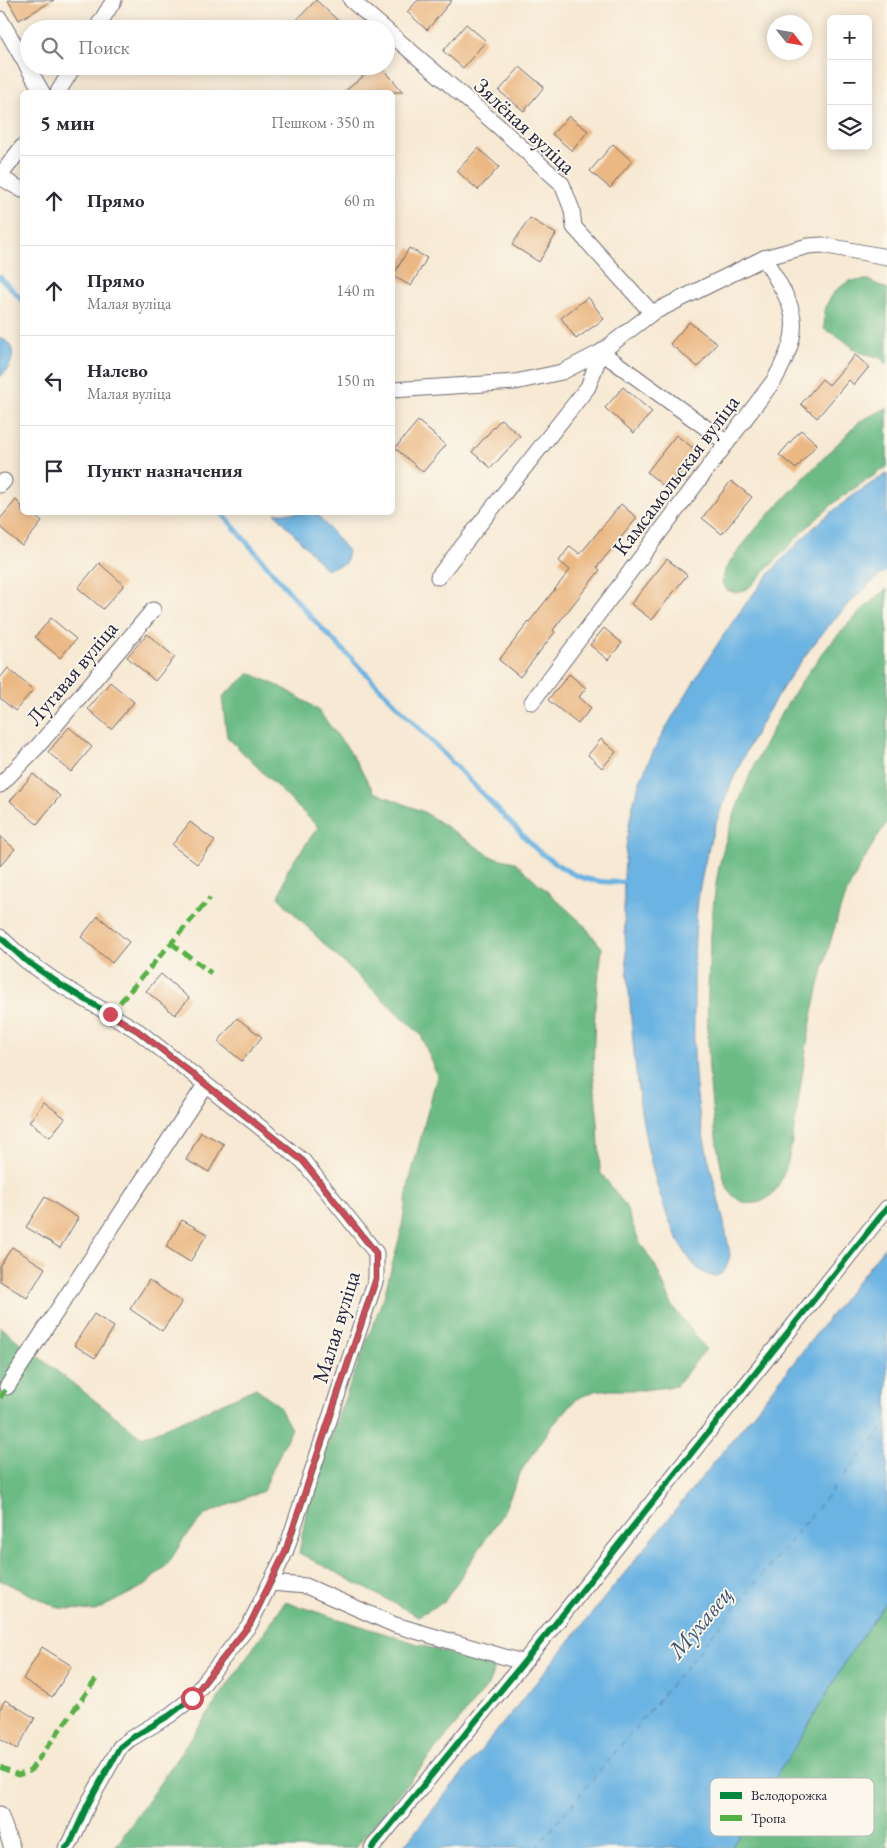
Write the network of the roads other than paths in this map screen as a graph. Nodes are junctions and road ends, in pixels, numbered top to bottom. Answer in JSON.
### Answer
{"nodes":[{"id":1,"x":114,"y":0,"type":"edge"},
{"id":2,"x":351,"y":0,"type":"edge"},
{"id":3,"x":0,"y":19,"type":"edge"},
{"id":4,"x":102,"y":20,"type":"edge"},
{"id":5,"x":375,"y":20,"type":"edge"},
{"id":6,"x":395,"y":37,"type":"edge"},
{"id":7,"x":20,"y":54,"type":"edge"},
{"id":8,"x":32,"y":75,"type":"edge"},
{"id":9,"x":68,"y":75,"type":"edge"},
{"id":10,"x":41,"y":90,"type":"edge"},
{"id":11,"x":59,"y":90,"type":"edge"},
{"id":12,"x":20,"y":151,"type":"edge"},
{"id":13,"x":0,"y":176,"type":"edge"},
{"id":14,"x":20,"y":189,"type":"edge"},
{"id":15,"x":887,"y":257,"type":"edge"},
{"id":16,"x":764,"y":258,"type":"junction"},
{"id":17,"x":652,"y":313,"type":"junction"},
{"id":18,"x":601,"y":352,"type":"junction"},
{"id":19,"x":395,"y":390,"type":"edge"},
{"id":20,"x":727,"y":443,"type":"junction"},
{"id":21,"x":438,"y":577,"type":"dead end"},
{"id":22,"x":153,"y":610,"type":"dead end"},
{"id":23,"x":532,"y":702,"type":"dead end"},
{"id":24,"x":0,"y":785,"type":"edge"},
{"id":25,"x":0,"y":937,"type":"edge"},
{"id":26,"x":205,"y":1085,"type":"junction"},
{"id":27,"x":887,"y":1208,"type":"edge"},
{"id":28,"x":7,"y":1387,"type":"dead end"},
{"id":29,"x":270,"y":1583,"type":"junction"},
{"id":30,"x":522,"y":1662,"type":"junction"},
{"id":31,"x":0,"y":1814,"type":"edge"},
{"id":32,"x":12,"y":1848,"type":"edge"},
{"id":33,"x":66,"y":1848,"type":"edge"},
{"id":34,"x":372,"y":1848,"type":"edge"}],
"edges":[{"from":1,"to":4,"type":"street"},
{"from":2,"to":5,"type":"street","name":"Зялёная вуліца"},
{"from":3,"to":7,"type":"street"},
{"from":6,"to":17,"type":"street","name":"Зялёная вуліца"},
{"from":8,"to":10,"type":"street"},
{"from":9,"to":11,"type":"street"},
{"from":12,"to":13,"type":"street"},
{"from":13,"to":14,"type":"street"},
{"from":15,"to":16,"type":"street"},
{"from":16,"to":17,"type":"street"},
{"from":16,"to":20,"type":"street","name":"Камсамольская вуліца"},
{"from":17,"to":18,"type":"street"},
{"from":18,"to":19,"type":"street"},
{"from":18,"to":20,"type":"street"},
{"from":18,"to":21,"type":"street"},
{"from":20,"to":23,"type":"street","name":"Камсамольская вуліца"},
{"from":22,"to":24,"type":"street","name":"Лугавая вуліца"},
{"from":25,"to":26,"type":"street","name":"Малая вуліца"},
{"from":26,"to":28,"type":"street"},
{"from":26,"to":29,"type":"street","name":"Малая вуліца"},
{"from":27,"to":30,"type":"street"},
{"from":29,"to":30,"type":"street"},
{"from":29,"to":33,"type":"street","name":"Малая вуліца"},
{"from":30,"to":34,"type":"street"},
{"from":31,"to":32,"type":"street"}]}
